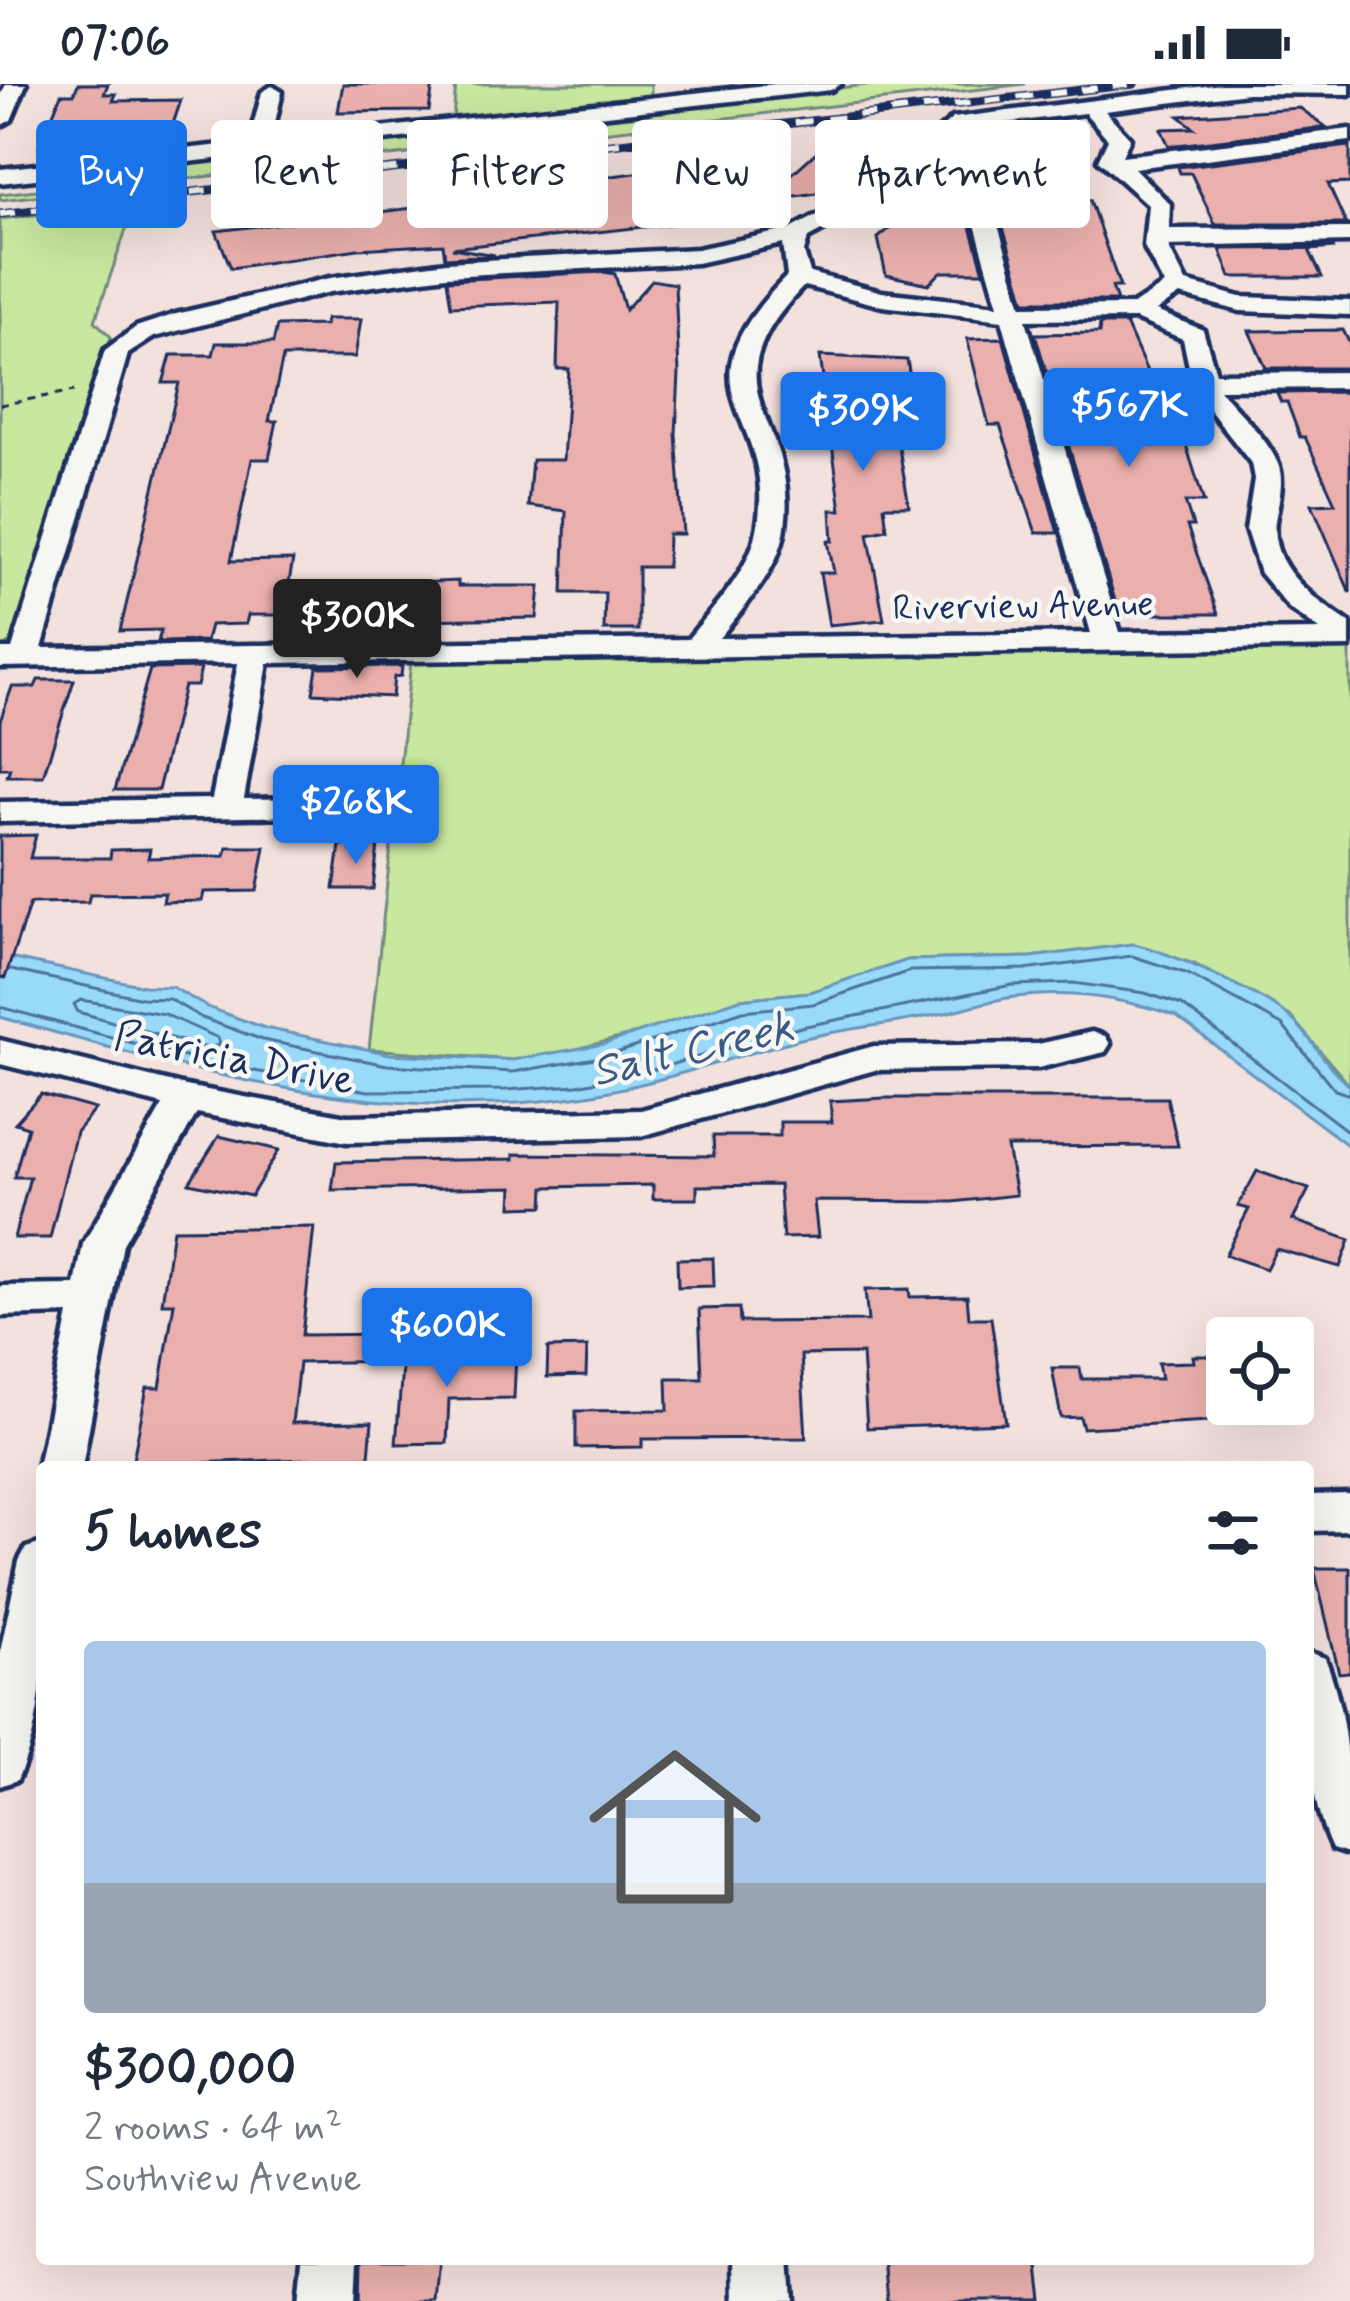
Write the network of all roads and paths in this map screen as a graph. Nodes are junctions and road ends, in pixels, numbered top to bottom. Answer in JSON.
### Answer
{"nodes":[{"id":1,"x":16,"y":84,"type":"edge"},
{"id":2,"x":831,"y":84,"type":"edge"},
{"id":3,"x":1245,"y":86,"type":"edge"},
{"id":4,"x":1298,"y":88,"type":"junction"},
{"id":5,"x":1350,"y":88,"type":"edge"},
{"id":6,"x":272,"y":92,"type":"dead end"},
{"id":7,"x":664,"y":93,"type":"edge"},
{"id":8,"x":1089,"y":105,"type":"junction"},
{"id":9,"x":1350,"y":110,"type":"edge"},
{"id":10,"x":0,"y":120,"type":"edge"},
{"id":11,"x":265,"y":120,"type":"edge"},
{"id":12,"x":970,"y":120,"type":"edge"},
{"id":13,"x":383,"y":131,"type":"edge"},
{"id":14,"x":1350,"y":135,"type":"edge"},
{"id":15,"x":211,"y":153,"type":"edge"},
{"id":16,"x":1112,"y":164,"type":"junction"},
{"id":17,"x":0,"y":176,"type":"edge"},
{"id":18,"x":815,"y":224,"type":"edge"},
{"id":19,"x":987,"y":228,"type":"edge"},
{"id":20,"x":798,"y":233,"type":"junction"},
{"id":21,"x":1350,"y":235,"type":"edge"},
{"id":22,"x":1154,"y":236,"type":"junction"},
{"id":23,"x":799,"y":278,"type":"junction"},
{"id":24,"x":1177,"y":287,"type":"junction"},
{"id":25,"x":1240,"y":304,"type":"junction"},
{"id":26,"x":1350,"y":308,"type":"edge"},
{"id":27,"x":1138,"y":312,"type":"junction"},
{"id":28,"x":1012,"y":314,"type":"junction"},
{"id":29,"x":1194,"y":335,"type":"junction"},
{"id":30,"x":1350,"y":380,"type":"edge"},
{"id":31,"x":1203,"y":381,"type":"junction"},
{"id":32,"x":107,"y":385,"type":"junction"},
{"id":33,"x":0,"y":405,"type":"edge"},
{"id":34,"x":1350,"y":637,"type":"edge"},
{"id":35,"x":1108,"y":642,"type":"junction"},
{"id":36,"x":697,"y":647,"type":"junction"},
{"id":37,"x":255,"y":654,"type":"junction"},
{"id":38,"x":12,"y":658,"type":"edge"},
{"id":39,"x":388,"y":807,"type":"dead end"},
{"id":40,"x":226,"y":809,"type":"junction"},
{"id":41,"x":0,"y":812,"type":"edge"},
{"id":42,"x":1092,"y":1043,"type":"dead end"},
{"id":43,"x":0,"y":1052,"type":"edge"},
{"id":44,"x":186,"y":1098,"type":"junction"},
{"id":45,"x":91,"y":1299,"type":"junction"},
{"id":46,"x":0,"y":1301,"type":"edge"},
{"id":47,"x":61,"y":1461,"type":"edge"},
{"id":48,"x":1350,"y":1512,"type":"edge"},
{"id":49,"x":1314,"y":1514,"type":"edge"},
{"id":50,"x":36,"y":1590,"type":"edge"},
{"id":51,"x":1314,"y":1695,"type":"edge"},
{"id":52,"x":0,"y":1766,"type":"edge"},
{"id":53,"x":1350,"y":1833,"type":"edge"},
{"id":54,"x":330,"y":2265,"type":"edge"},
{"id":55,"x":762,"y":2265,"type":"edge"},
{"id":56,"x":327,"y":2301,"type":"edge"},
{"id":57,"x":764,"y":2301,"type":"edge"}],
"edges":[{"from":1,"to":10,"type":"street"},
{"from":2,"to":7,"type":"street"},
{"from":3,"to":4,"type":"street"},
{"from":3,"to":8,"type":"street"},
{"from":4,"to":5,"type":"street"},
{"from":4,"to":9,"type":"street"},
{"from":6,"to":11,"type":"street"},
{"from":7,"to":13,"type":"street"},
{"from":8,"to":12,"type":"street"},
{"from":8,"to":16,"type":"street"},
{"from":14,"to":16,"type":"street"},
{"from":15,"to":17,"type":"street"},
{"from":16,"to":22,"type":"street"},
{"from":18,"to":20,"type":"street"},
{"from":19,"to":28,"type":"street"},
{"from":20,"to":23,"type":"street"},
{"from":20,"to":32,"type":"street"},
{"from":21,"to":22,"type":"street"},
{"from":22,"to":24,"type":"street"},
{"from":23,"to":28,"type":"street"},
{"from":23,"to":36,"type":"street"},
{"from":24,"to":25,"type":"street"},
{"from":24,"to":27,"type":"street"},
{"from":25,"to":26,"type":"street"},
{"from":25,"to":29,"type":"street"},
{"from":27,"to":28,"type":"street"},
{"from":27,"to":29,"type":"street"},
{"from":28,"to":35,"type":"street"},
{"from":29,"to":31,"type":"street"},
{"from":30,"to":31,"type":"street"},
{"from":31,"to":34,"type":"street"},
{"from":32,"to":33,"type":"path"},
{"from":32,"to":38,"type":"street"},
{"from":34,"to":35,"type":"street","name":"Riverview Avenue"},
{"from":35,"to":36,"type":"street","name":"Riverview Avenue"},
{"from":36,"to":37,"type":"street","name":"Riverview Avenue"},
{"from":37,"to":38,"type":"street","name":"Riverview Avenue"},
{"from":37,"to":40,"type":"street"},
{"from":39,"to":40,"type":"street"},
{"from":40,"to":41,"type":"street"},
{"from":42,"to":44,"type":"street","name":"Patricia Drive"},
{"from":43,"to":44,"type":"street","name":"Patricia Drive"},
{"from":44,"to":45,"type":"street"},
{"from":45,"to":46,"type":"street"},
{"from":45,"to":47,"type":"street"},
{"from":48,"to":49,"type":"street"},
{"from":50,"to":52,"type":"street"},
{"from":51,"to":53,"type":"street"},
{"from":54,"to":56,"type":"street"},
{"from":55,"to":57,"type":"street"}]}
